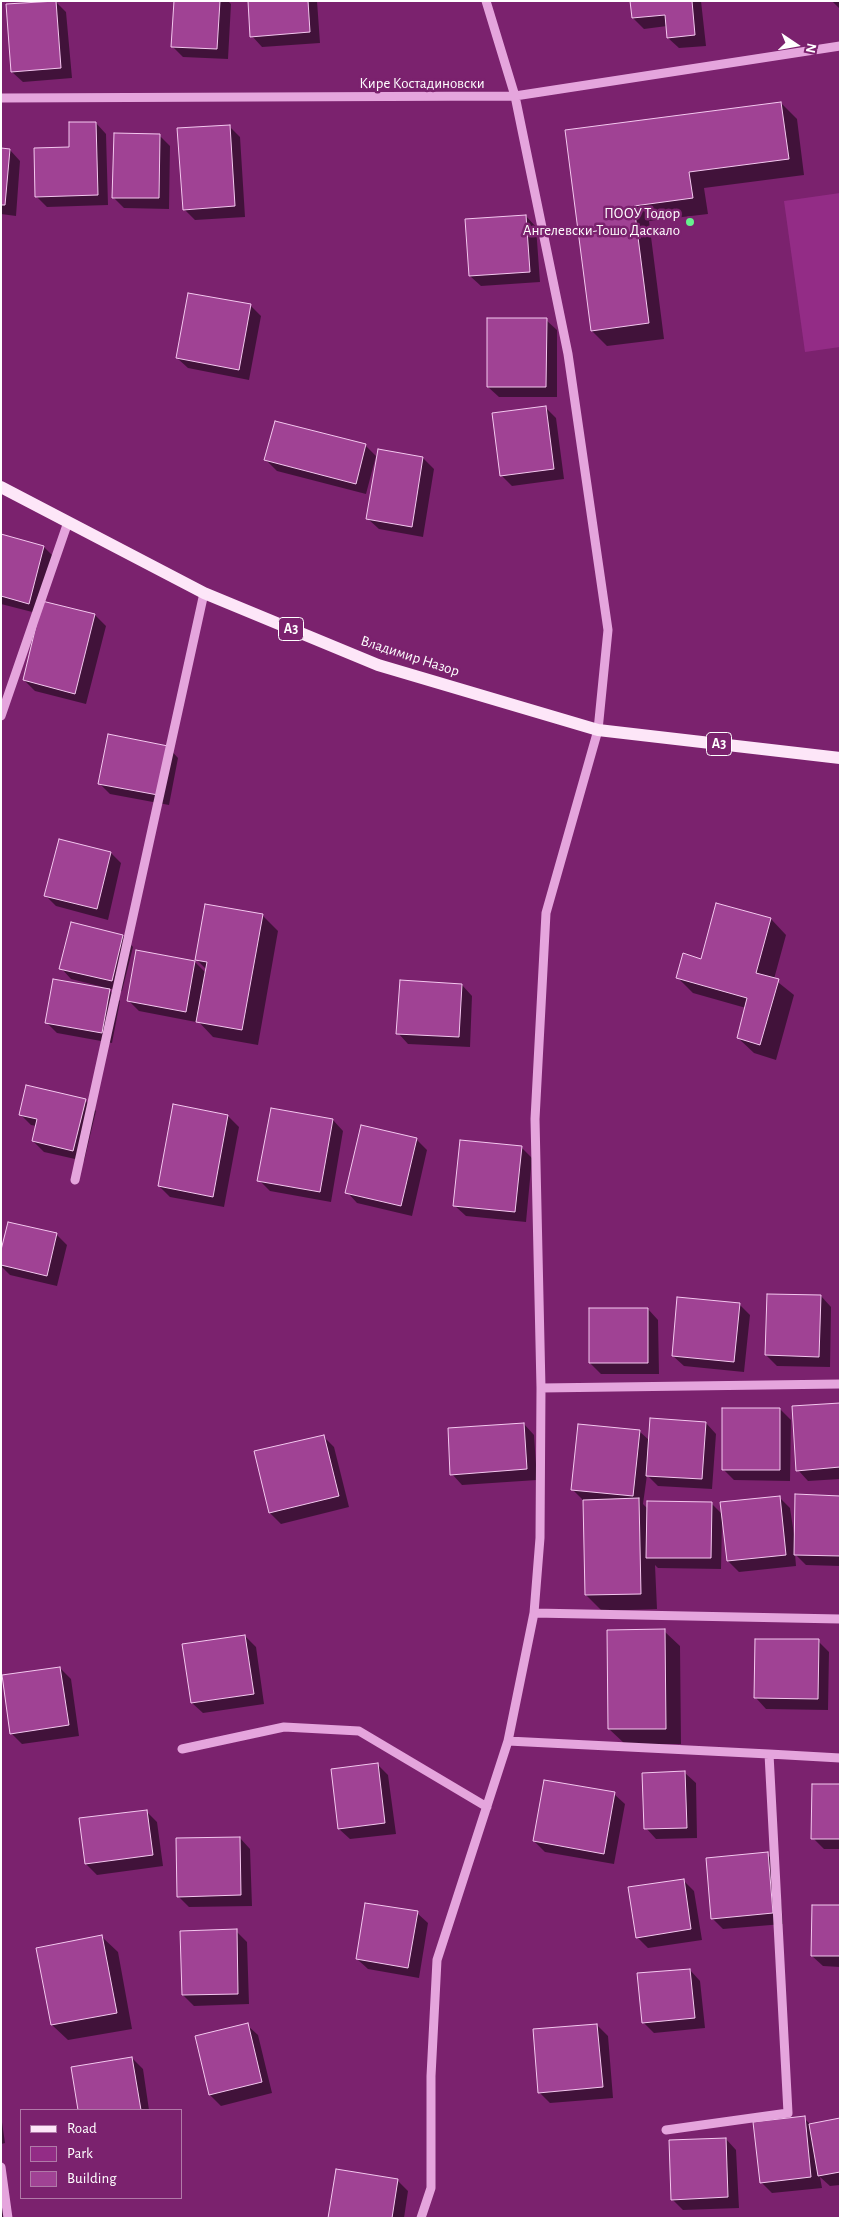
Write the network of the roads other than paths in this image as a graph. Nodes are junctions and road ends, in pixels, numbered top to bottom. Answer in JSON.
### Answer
{"nodes":[{"id":1,"x":486,"y":1,"type":"edge"},
{"id":2,"x":840,"y":46,"type":"edge"},
{"id":3,"x":515,"y":96,"type":"junction"},
{"id":4,"x":1,"y":98,"type":"edge"},
{"id":5,"x":1,"y":487,"type":"edge"},
{"id":6,"x":68,"y":522,"type":"junction"},
{"id":7,"x":204,"y":593,"type":"junction"},
{"id":8,"x":1,"y":716,"type":"edge"},
{"id":9,"x":598,"y":730,"type":"junction"},
{"id":10,"x":840,"y":758,"type":"edge"},
{"id":11,"x":75,"y":1180,"type":"dead end"},
{"id":12,"x":840,"y":1384,"type":"edge"},
{"id":13,"x":541,"y":1388,"type":"junction"},
{"id":14,"x":534,"y":1613,"type":"junction"},
{"id":15,"x":840,"y":1619,"type":"edge"},
{"id":16,"x":508,"y":1741,"type":"junction"},
{"id":17,"x":182,"y":1749,"type":"dead end"},
{"id":18,"x":769,"y":1754,"type":"junction"},
{"id":19,"x":840,"y":1758,"type":"edge"},
{"id":20,"x":487,"y":1807,"type":"junction"},
{"id":21,"x":666,"y":2130,"type":"dead end"},
{"id":22,"x":1,"y":2167,"type":"edge"},
{"id":23,"x":8,"y":2218,"type":"edge"},
{"id":24,"x":421,"y":2218,"type":"edge"}],
"edges":[{"from":1,"to":3,"type":"street"},
{"from":2,"to":3,"type":"street","name":"Кире Костадиновски"},
{"from":3,"to":4,"type":"street","name":"Кире Костадиновски"},
{"from":3,"to":9,"type":"street"},
{"from":5,"to":6,"type":"main road","name":"Владимир Назор","number":"A3"},
{"from":6,"to":7,"type":"main road","name":"Владимир Назор","number":"A3"},
{"from":6,"to":8,"type":"street"},
{"from":7,"to":9,"type":"main road","name":"Владимир Назор","number":"A3"},
{"from":7,"to":11,"type":"street"},
{"from":9,"to":10,"type":"main road","name":"Владимир Назор","number":"A3"},
{"from":9,"to":13,"type":"street"},
{"from":12,"to":13,"type":"street"},
{"from":13,"to":14,"type":"street"},
{"from":14,"to":15,"type":"street"},
{"from":14,"to":16,"type":"street"},
{"from":16,"to":18,"type":"street"},
{"from":16,"to":20,"type":"street"},
{"from":17,"to":20,"type":"street"},
{"from":18,"to":19,"type":"street"},
{"from":18,"to":21,"type":"street"},
{"from":20,"to":24,"type":"street"},
{"from":22,"to":23,"type":"street"}]}
